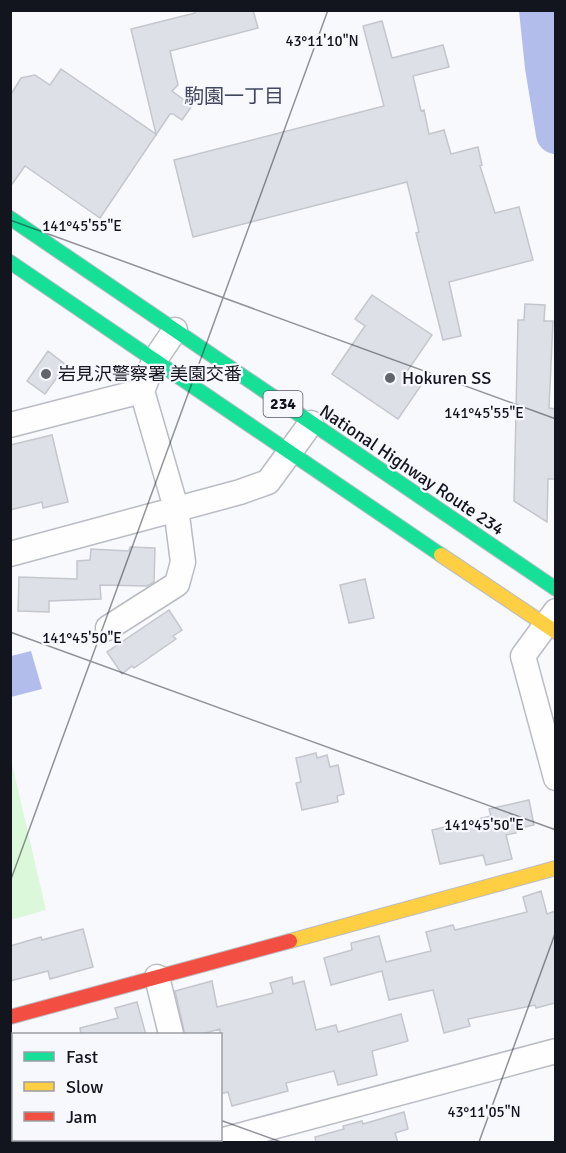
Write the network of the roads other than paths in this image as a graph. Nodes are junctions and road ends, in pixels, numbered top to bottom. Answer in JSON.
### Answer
{"nodes":[{"id":1,"x":10,"y":218,"type":"edge"},
{"id":2,"x":10,"y":262,"type":"edge"},
{"id":3,"x":175,"y":330,"type":"junction"},
{"id":4,"x":154,"y":361,"type":"junction"},
{"id":5,"x":142,"y":391,"type":"junction"},
{"id":6,"x":311,"y":423,"type":"junction"},
{"id":7,"x":10,"y":425,"type":"edge"},
{"id":8,"x":290,"y":453,"type":"junction"},
{"id":9,"x":176,"y":508,"type":"junction"},
{"id":10,"x":10,"y":554,"type":"edge"},
{"id":11,"x":555,"y":589,"type":"edge"},
{"id":12,"x":552,"y":623,"type":"edge"},
{"id":13,"x":108,"y":628,"type":"dead end"},
{"id":14,"x":555,"y":778,"type":"edge"},
{"id":15,"x":555,"y":868,"type":"edge"},
{"id":16,"x":157,"y":977,"type":"junction"},
{"id":17,"x":10,"y":1017,"type":"edge"},
{"id":18,"x":171,"y":1033,"type":"edge"},
{"id":19,"x":555,"y":1051,"type":"edge"},
{"id":20,"x":10,"y":1138,"type":"edge"},
{"id":21,"x":12,"y":1143,"type":"edge"},
{"id":22,"x":216,"y":1143,"type":"edge"}],
"edges":[{"from":1,"to":3,"type":"main road","name":"National Highway Route 234","number":"234"},
{"from":2,"to":4,"type":"main road","number":"234"},
{"from":3,"to":4,"type":"street"},
{"from":3,"to":6,"type":"main road","name":"National Highway Route 234","number":"234"},
{"from":4,"to":5,"type":"street"},
{"from":4,"to":8,"type":"main road","number":"234"},
{"from":5,"to":7,"type":"street"},
{"from":5,"to":9,"type":"street"},
{"from":6,"to":8,"type":"street"},
{"from":6,"to":11,"type":"main road","name":"National Highway Route 234","number":"234"},
{"from":8,"to":9,"type":"street"},
{"from":8,"to":12,"type":"main road","number":"234"},
{"from":9,"to":10,"type":"street"},
{"from":9,"to":13,"type":"street"},
{"from":12,"to":14,"type":"street"},
{"from":15,"to":16,"type":"main road"},
{"from":16,"to":17,"type":"main road"},
{"from":16,"to":18,"type":"street"},
{"from":19,"to":22,"type":"street"},
{"from":20,"to":21,"type":"street"}]}
